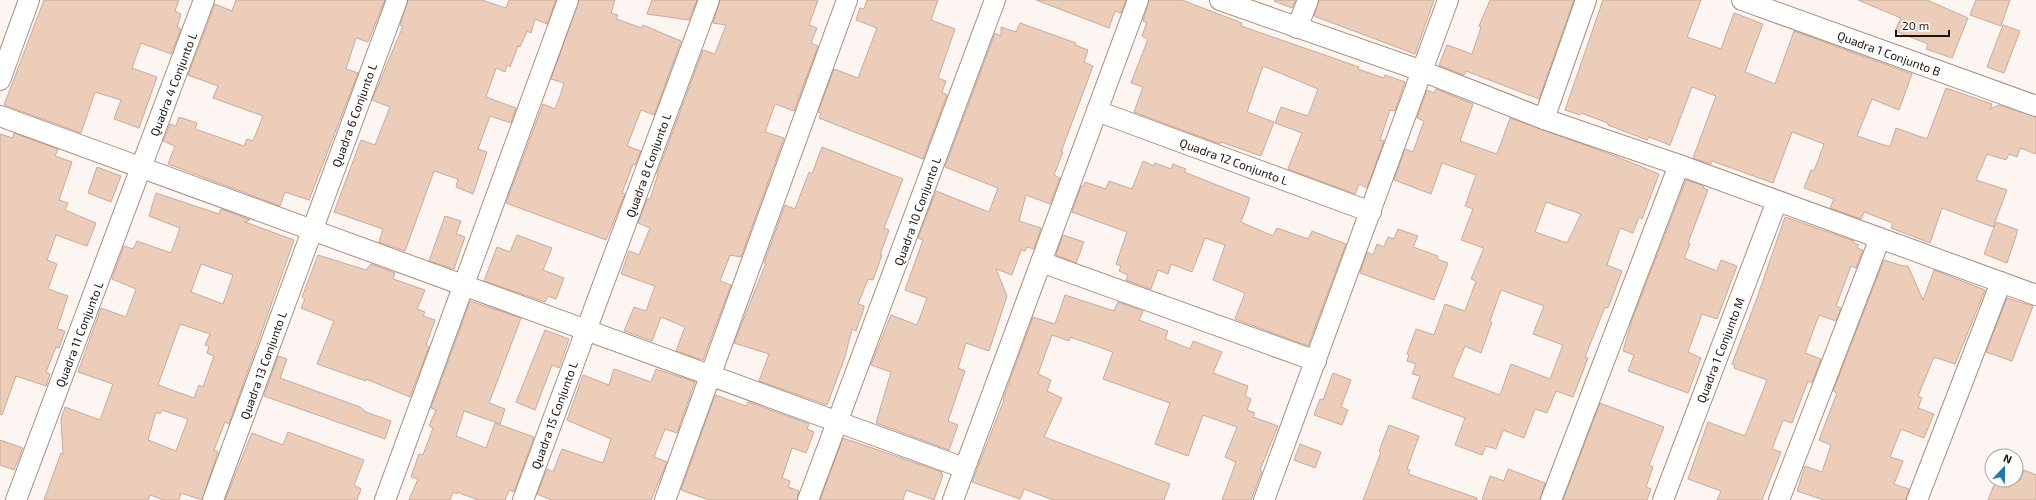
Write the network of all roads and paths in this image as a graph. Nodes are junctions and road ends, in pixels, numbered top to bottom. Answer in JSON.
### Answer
{"nodes":[{"id":1,"x":29,"y":0,"type":"edge"},
{"id":2,"x":204,"y":0,"type":"edge"},
{"id":3,"x":397,"y":0,"type":"edge"},
{"id":4,"x":568,"y":0,"type":"edge"},
{"id":5,"x":709,"y":0,"type":"edge"},
{"id":6,"x":847,"y":0,"type":"edge"},
{"id":7,"x":995,"y":0,"type":"edge"},
{"id":8,"x":1138,"y":0,"type":"edge"},
{"id":9,"x":1220,"y":0,"type":"edge"},
{"id":10,"x":1308,"y":0,"type":"edge"},
{"id":11,"x":1448,"y":0,"type":"edge"},
{"id":12,"x":1586,"y":0,"type":"edge"},
{"id":13,"x":1742,"y":0,"type":"edge"},
{"id":14,"x":1297,"y":28,"type":"junction"},
{"id":15,"x":1422,"y":71,"type":"junction"},
{"id":16,"x":0,"y":80,"type":"edge"},
{"id":17,"x":2036,"y":106,"type":"edge"},
{"id":18,"x":1097,"y":111,"type":"junction"},
{"id":19,"x":0,"y":116,"type":"edge"},
{"id":20,"x":1544,"y":119,"type":"junction"},
{"id":21,"x":1679,"y":165,"type":"junction"},
{"id":22,"x":141,"y":167,"type":"junction"},
{"id":23,"x":1777,"y":201,"type":"junction"},
{"id":24,"x":1371,"y":212,"type":"junction"},
{"id":25,"x":312,"y":230,"type":"junction"},
{"id":26,"x":1880,"y":238,"type":"junction"},
{"id":27,"x":1041,"y":262,"type":"junction"},
{"id":28,"x":2001,"y":282,"type":"junction"},
{"id":29,"x":464,"y":285,"type":"junction"},
{"id":30,"x":2036,"y":295,"type":"edge"},
{"id":31,"x":586,"y":330,"type":"junction"},
{"id":32,"x":1316,"y":361,"type":"junction"},
{"id":33,"x":710,"y":375,"type":"junction"},
{"id":34,"x":838,"y":421,"type":"junction"},
{"id":35,"x":964,"y":468,"type":"junction"},
{"id":36,"x":957,"y":499,"type":"edge"},
{"id":37,"x":16,"y":500,"type":"edge"},
{"id":38,"x":213,"y":500,"type":"edge"},
{"id":39,"x":385,"y":500,"type":"edge"},
{"id":40,"x":523,"y":500,"type":"edge"},
{"id":41,"x":665,"y":500,"type":"edge"},
{"id":42,"x":808,"y":500,"type":"edge"},
{"id":43,"x":1264,"y":500,"type":"edge"},
{"id":44,"x":1551,"y":500,"type":"edge"},
{"id":45,"x":1663,"y":500,"type":"edge"},
{"id":46,"x":1779,"y":500,"type":"edge"},
{"id":47,"x":1917,"y":500,"type":"edge"}],
"edges":[{"from":1,"to":16,"type":"street"},
{"from":2,"to":22,"type":"street","name":"Quadra 4 Conjunto L"},
{"from":3,"to":25,"type":"street","name":"Quadra 6 Conjunto L"},
{"from":4,"to":29,"type":"street"},
{"from":5,"to":31,"type":"street","name":"Quadra 8 Conjunto L"},
{"from":6,"to":33,"type":"street"},
{"from":7,"to":34,"type":"street","name":"Quadra 10 Conjunto L"},
{"from":8,"to":18,"type":"street"},
{"from":9,"to":14,"type":"street"},
{"from":10,"to":14,"type":"street"},
{"from":11,"to":15,"type":"street"},
{"from":12,"to":20,"type":"street"},
{"from":13,"to":17,"type":"street","name":"Quadra 1 Conjunto B"},
{"from":14,"to":15,"type":"street"},
{"from":15,"to":20,"type":"street"},
{"from":15,"to":24,"type":"street"},
{"from":18,"to":24,"type":"street","name":"Quadra 12 Conjunto L"},
{"from":18,"to":27,"type":"street"},
{"from":19,"to":22,"type":"street"},
{"from":20,"to":21,"type":"street"},
{"from":21,"to":23,"type":"street"},
{"from":21,"to":44,"type":"street"},
{"from":22,"to":25,"type":"street"},
{"from":22,"to":37,"type":"street","name":"Quadra 11 Conjunto L"},
{"from":23,"to":26,"type":"street"},
{"from":23,"to":45,"type":"street","name":"Quadra 1 Conjunto M"},
{"from":24,"to":32,"type":"street"},
{"from":25,"to":29,"type":"street"},
{"from":25,"to":38,"type":"street","name":"Quadra 13 Conjunto L"},
{"from":26,"to":28,"type":"street"},
{"from":26,"to":46,"type":"street"},
{"from":27,"to":32,"type":"street"},
{"from":27,"to":35,"type":"street"},
{"from":28,"to":30,"type":"street"},
{"from":28,"to":47,"type":"street"},
{"from":29,"to":31,"type":"street"},
{"from":29,"to":39,"type":"street"},
{"from":31,"to":33,"type":"street"},
{"from":31,"to":40,"type":"street","name":"Quadra 15 Conjunto L"},
{"from":32,"to":43,"type":"street"},
{"from":33,"to":34,"type":"street"},
{"from":33,"to":41,"type":"street"},
{"from":34,"to":35,"type":"street"},
{"from":34,"to":42,"type":"street","name":"Quadra 10 Conjunto L"},
{"from":35,"to":36,"type":"street"}]}
